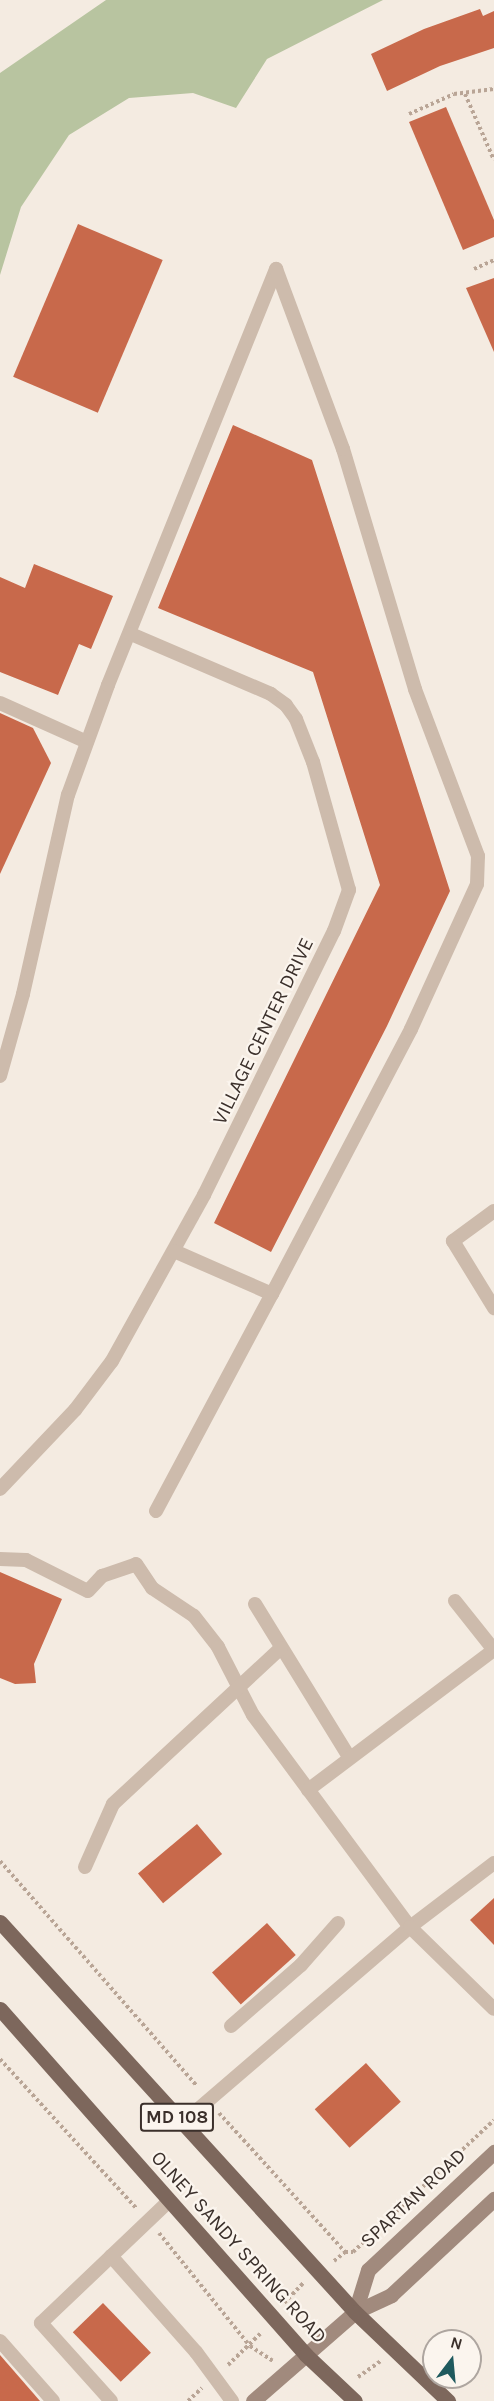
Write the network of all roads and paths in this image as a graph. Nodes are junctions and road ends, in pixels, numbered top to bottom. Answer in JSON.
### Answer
{"nodes":[{"id":1,"x":494,"y":89,"type":"edge"},
{"id":2,"x":465,"y":94,"type":"junction"},
{"id":3,"x":409,"y":114,"type":"dead end"},
{"id":4,"x":494,"y":160,"type":"edge"},
{"id":5,"x":494,"y":260,"type":"edge"},
{"id":6,"x":474,"y":269,"type":"dead end"},
{"id":7,"x":131,"y":634,"type":"junction"},
{"id":8,"x":0,"y":703,"type":"edge"},
{"id":9,"x":87,"y":742,"type":"junction"},
{"id":10,"x":0,"y":1076,"type":"edge"},
{"id":11,"x":494,"y":1211,"type":"edge"},
{"id":12,"x":174,"y":1251,"type":"junction"},
{"id":13,"x":272,"y":1294,"type":"junction"},
{"id":14,"x":494,"y":1308,"type":"edge"},
{"id":15,"x":0,"y":1489,"type":"edge"},
{"id":16,"x":156,"y":1511,"type":"dead end"},
{"id":17,"x":0,"y":1559,"type":"edge"},
{"id":18,"x":455,"y":1600,"type":"dead end"},
{"id":19,"x":255,"y":1604,"type":"dead end"},
{"id":20,"x":280,"y":1648,"type":"junction"},
{"id":21,"x":494,"y":1650,"type":"edge"},
{"id":22,"x":237,"y":1686,"type":"junction"},
{"id":23,"x":349,"y":1757,"type":"junction"},
{"id":24,"x":308,"y":1790,"type":"junction"},
{"id":25,"x":0,"y":1861,"type":"edge"},
{"id":26,"x":494,"y":1863,"type":"edge"},
{"id":27,"x":85,"y":1867,"type":"dead end"},
{"id":28,"x":0,"y":1922,"type":"edge"},
{"id":29,"x":338,"y":1923,"type":"dead end"},
{"id":30,"x":410,"y":1927,"type":"junction"},
{"id":31,"x":494,"y":2009,"type":"edge"},
{"id":32,"x":3,"y":2015,"type":"edge"},
{"id":33,"x":231,"y":2026,"type":"dead end"},
{"id":34,"x":208,"y":2099,"type":"junction"},
{"id":35,"x":494,"y":2120,"type":"edge"},
{"id":36,"x":182,"y":2123,"type":"junction"},
{"id":37,"x":494,"y":2152,"type":"edge"},
{"id":38,"x":494,"y":2199,"type":"edge"},
{"id":39,"x":169,"y":2201,"type":"junction"},
{"id":40,"x":345,"y":2252,"type":"junction"},
{"id":41,"x":111,"y":2256,"type":"junction"},
{"id":42,"x":319,"y":2273,"type":"junction"},
{"id":43,"x":355,"y":2312,"type":"junction"},
{"id":44,"x":273,"y":2318,"type":"junction"},
{"id":45,"x":0,"y":2341,"type":"edge"},
{"id":46,"x":250,"y":2346,"type":"dead end"},
{"id":47,"x":394,"y":2351,"type":"junction"},
{"id":48,"x":306,"y":2355,"type":"junction"},
{"id":49,"x":340,"y":2387,"type":"junction"},
{"id":50,"x":53,"y":2401,"type":"edge"},
{"id":51,"x":111,"y":2401,"type":"edge"},
{"id":52,"x":232,"y":2401,"type":"edge"},
{"id":53,"x":253,"y":2401,"type":"edge"},
{"id":54,"x":355,"y":2401,"type":"edge"},
{"id":55,"x":448,"y":2401,"type":"edge"}],
"edges":[{"from":1,"to":2,"type":"path"},
{"from":2,"to":3,"type":"path"},
{"from":2,"to":4,"type":"path"},
{"from":5,"to":6,"type":"path"},
{"from":7,"to":9,"type":"lane"},
{"from":7,"to":12,"type":"lane","name":"VILLAGE CENTER DRIVE"},
{"from":7,"to":13,"type":"lane"},
{"from":8,"to":9,"type":"lane"},
{"from":9,"to":10,"type":"lane"},
{"from":11,"to":14,"type":"lane"},
{"from":12,"to":13,"type":"lane"},
{"from":12,"to":15,"type":"lane","name":"VILLAGE CENTER DRIVE"},
{"from":13,"to":16,"type":"lane"},
{"from":17,"to":22,"type":"lane"},
{"from":18,"to":21,"type":"lane"},
{"from":19,"to":20,"type":"lane"},
{"from":20,"to":22,"type":"lane"},
{"from":20,"to":23,"type":"lane"},
{"from":21,"to":23,"type":"lane"},
{"from":22,"to":24,"type":"lane"},
{"from":22,"to":27,"type":"lane"},
{"from":23,"to":24,"type":"lane"},
{"from":24,"to":30,"type":"lane"},
{"from":25,"to":34,"type":"path"},
{"from":26,"to":30,"type":"lane"},
{"from":28,"to":36,"type":"main road","name":"OLNEY SANDY SPRING ROAD","number":"MD 108"},
{"from":29,"to":33,"type":"lane"},
{"from":30,"to":31,"type":"lane"},
{"from":30,"to":34,"type":"lane"},
{"from":32,"to":39,"type":"main road","name":"OLNEY SANDY SPRING ROAD","number":"MD 108"},
{"from":34,"to":36,"type":"lane"},
{"from":34,"to":40,"type":"path"},
{"from":35,"to":40,"type":"path"},
{"from":36,"to":42,"type":"main road","name":"OLNEY SANDY SPRING ROAD","number":"MD 108"},
{"from":37,"to":43,"type":"street","name":"SPARTAN ROAD"},
{"from":38,"to":43,"type":"street"},
{"from":39,"to":41,"type":"lane"},
{"from":39,"to":44,"type":"main road","name":"OLNEY SANDY SPRING ROAD","number":"MD 108"},
{"from":40,"to":42,"type":"path"},
{"from":41,"to":51,"type":"lane"},
{"from":41,"to":52,"type":"lane"},
{"from":42,"to":43,"type":"main road","name":"OLNEY SANDY SPRING ROAD","number":"MD 108"},
{"from":42,"to":44,"type":"path"},
{"from":43,"to":47,"type":"main road","name":"OLNEY SANDY SPRING ROAD","number":"MD 108"},
{"from":43,"to":48,"type":"street"},
{"from":44,"to":46,"type":"path"},
{"from":44,"to":48,"type":"main road","name":"OLNEY SANDY SPRING ROAD","number":"MD 108"},
{"from":45,"to":50,"type":"lane"},
{"from":47,"to":49,"type":"path"},
{"from":47,"to":55,"type":"main road","name":"OLNEY SANDY SPRING ROAD","number":"MD 108"},
{"from":48,"to":49,"type":"main road","name":"OLNEY SANDY SPRING ROAD","number":"MD 108"},
{"from":48,"to":53,"type":"street"},
{"from":49,"to":54,"type":"main road","name":"OLNEY SANDY SPRING ROAD","number":"MD 108"}]}
